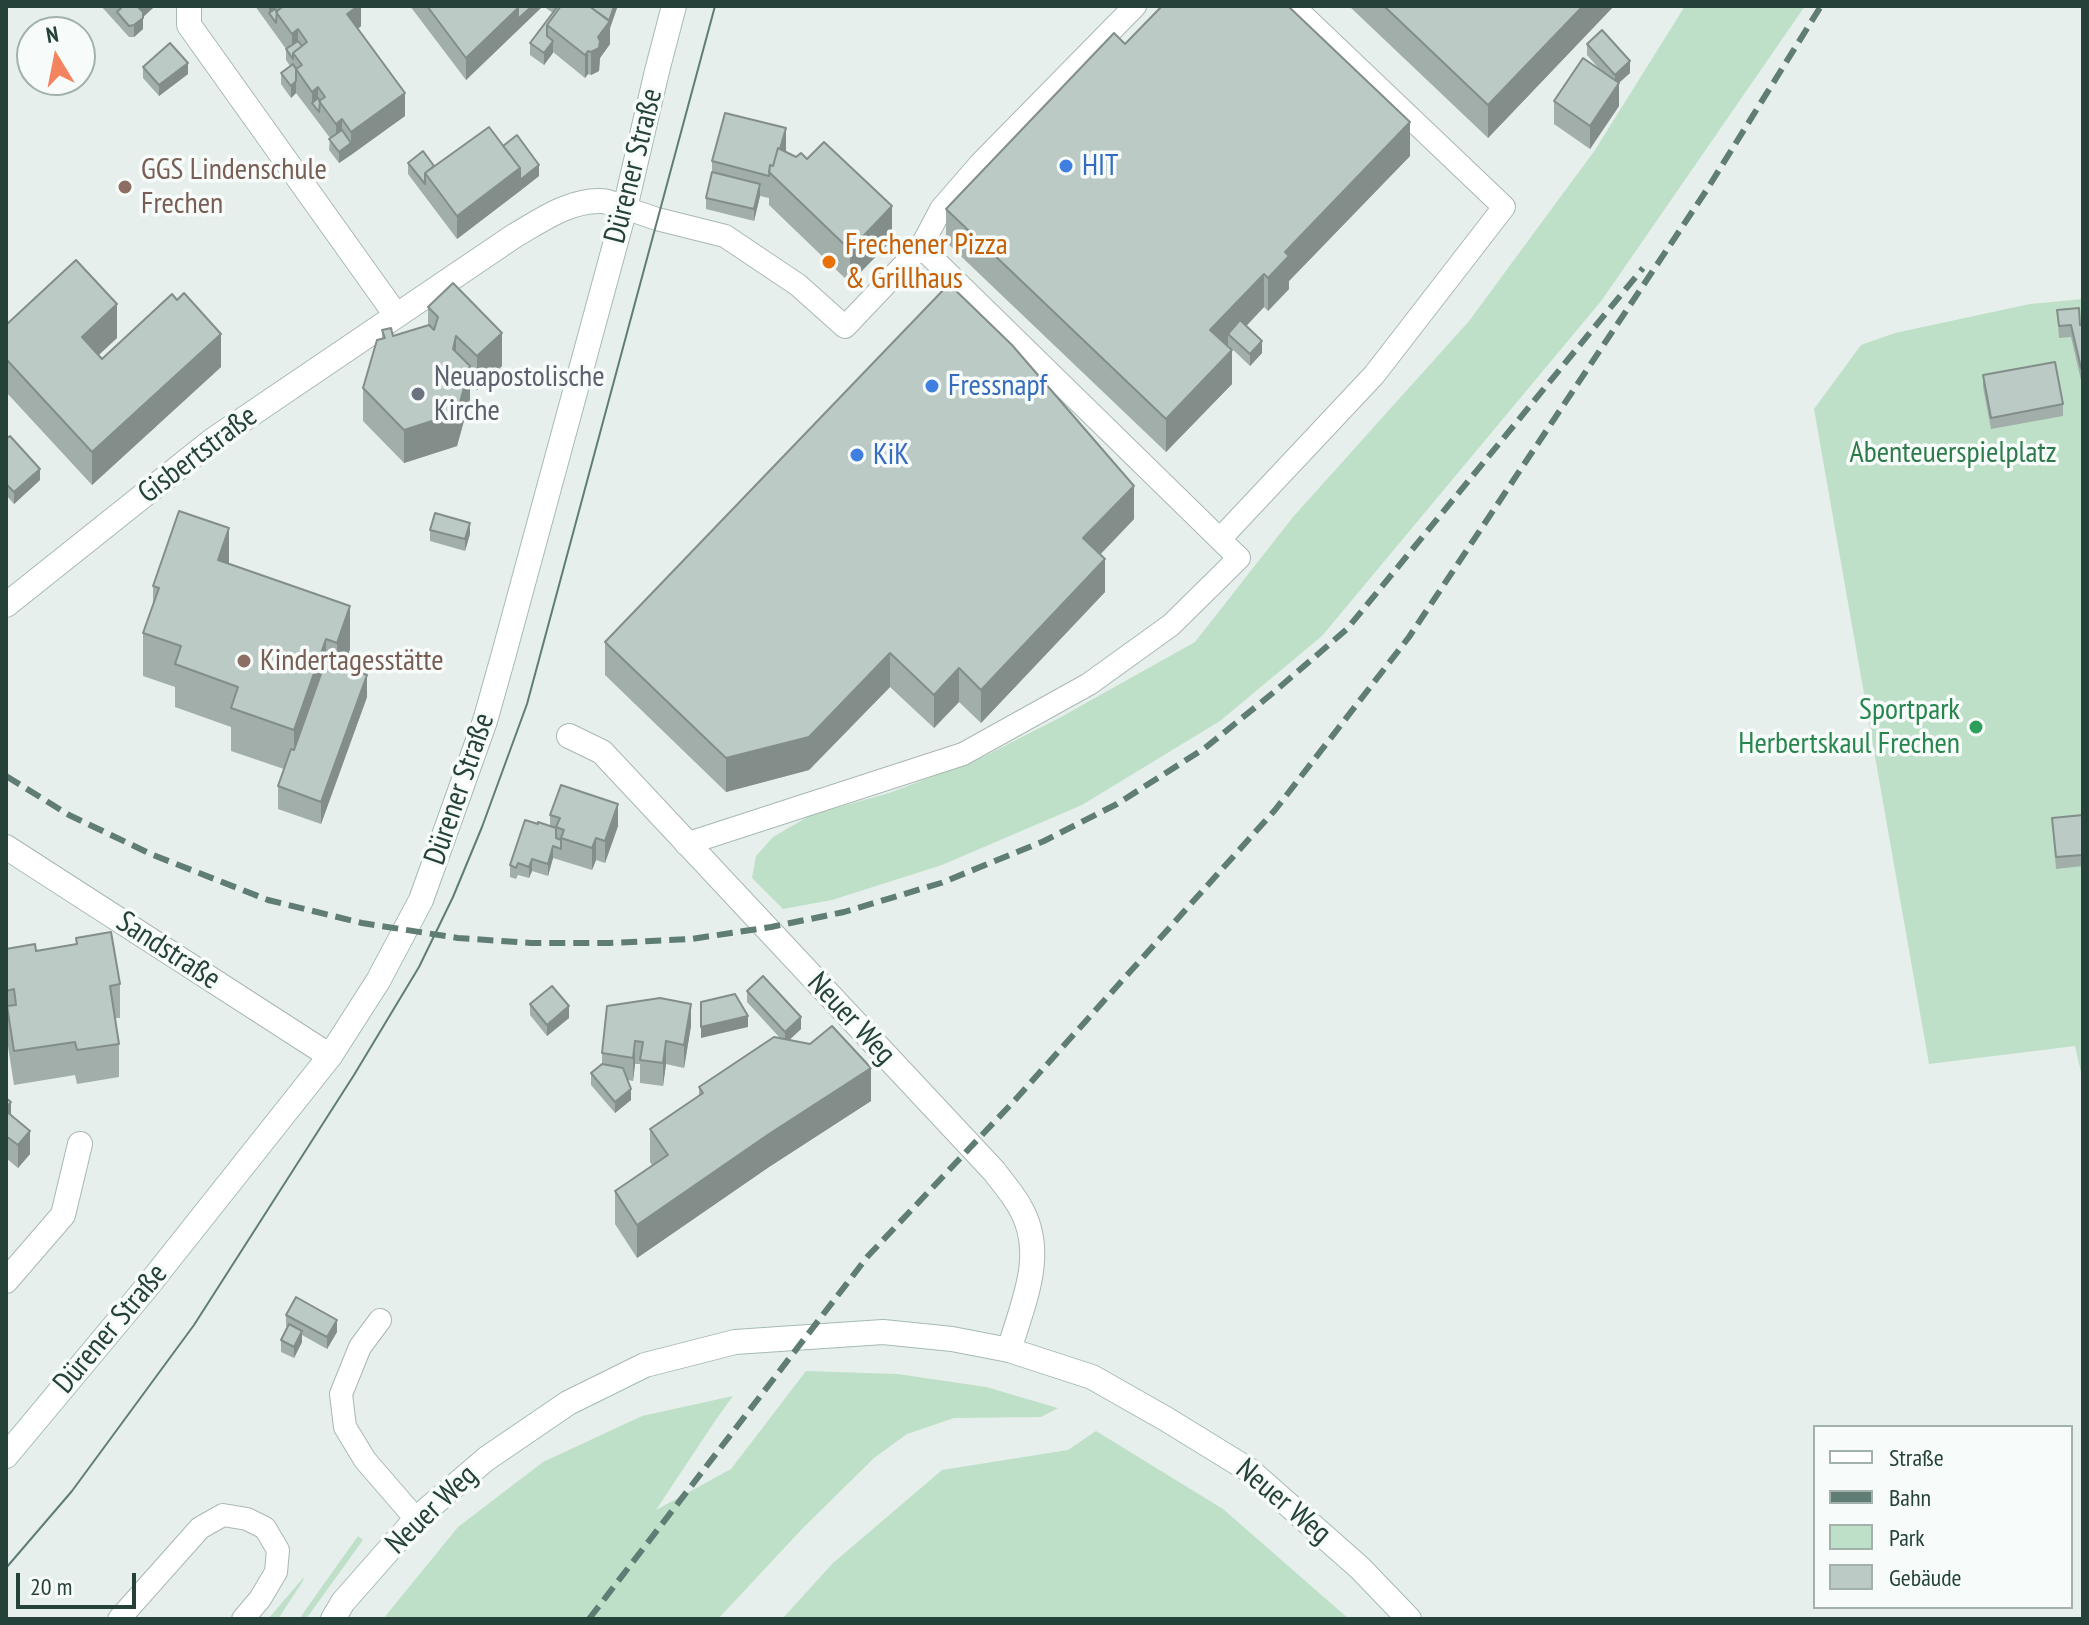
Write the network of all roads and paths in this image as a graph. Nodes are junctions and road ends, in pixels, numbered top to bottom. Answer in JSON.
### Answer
{"nodes":[{"id":1,"x":189,"y":6,"type":"edge"},
{"id":2,"x":674,"y":6,"type":"edge"},
{"id":3,"x":1135,"y":6,"type":"edge"},
{"id":4,"x":1293,"y":6,"type":"edge"},
{"id":5,"x":625,"y":208,"type":"junction"},
{"id":6,"x":921,"y":247,"type":"junction"},
{"id":7,"x":396,"y":315,"type":"junction"},
{"id":8,"x":1220,"y":539,"type":"junction"},
{"id":9,"x":6,"y":605,"type":"edge"},
{"id":10,"x":569,"y":736,"type":"dead end"},
{"id":11,"x":686,"y":844,"type":"junction"},
{"id":12,"x":6,"y":847,"type":"edge"},
{"id":13,"x":330,"y":1056,"type":"junction"},
{"id":14,"x":80,"y":1144,"type":"dead end"},
{"id":15,"x":6,"y":1281,"type":"edge"},
{"id":16,"x":380,"y":1320,"type":"dead end"},
{"id":17,"x":1009,"y":1350,"type":"junction"},
{"id":18,"x":6,"y":1456,"type":"edge"},
{"id":19,"x":416,"y":1519,"type":"junction"},
{"id":20,"x":119,"y":1619,"type":"edge"},
{"id":21,"x":243,"y":1619,"type":"edge"},
{"id":22,"x":333,"y":1619,"type":"edge"},
{"id":23,"x":1409,"y":1619,"type":"edge"}],
"edges":[{"from":1,"to":7,"type":"main road"},
{"from":2,"to":5,"type":"main road","name":"Dürener Straße"},
{"from":3,"to":6,"type":"lane"},
{"from":4,"to":8,"type":"lane"},
{"from":5,"to":6,"type":"lane"},
{"from":5,"to":7,"type":"main road","name":"Gisbertstraße"},
{"from":5,"to":13,"type":"main road","name":"Dürener Straße"},
{"from":6,"to":8,"type":"lane"},
{"from":7,"to":9,"type":"main road","name":"Gisbertstraße"},
{"from":8,"to":11,"type":"lane"},
{"from":10,"to":11,"type":"main road","name":"Neuer Weg"},
{"from":11,"to":17,"type":"main road","name":"Neuer Weg"},
{"from":12,"to":13,"type":"main road","name":"Sandstraße"},
{"from":13,"to":18,"type":"main road","name":"Dürener Straße"},
{"from":14,"to":15,"type":"main road"},
{"from":16,"to":19,"type":"lane"},
{"from":17,"to":19,"type":"main road","name":"Neuer Weg"},
{"from":17,"to":23,"type":"main road","name":"Neuer Weg"},
{"from":19,"to":22,"type":"main road","name":"Neuer Weg"},
{"from":20,"to":21,"type":"lane"}]}
